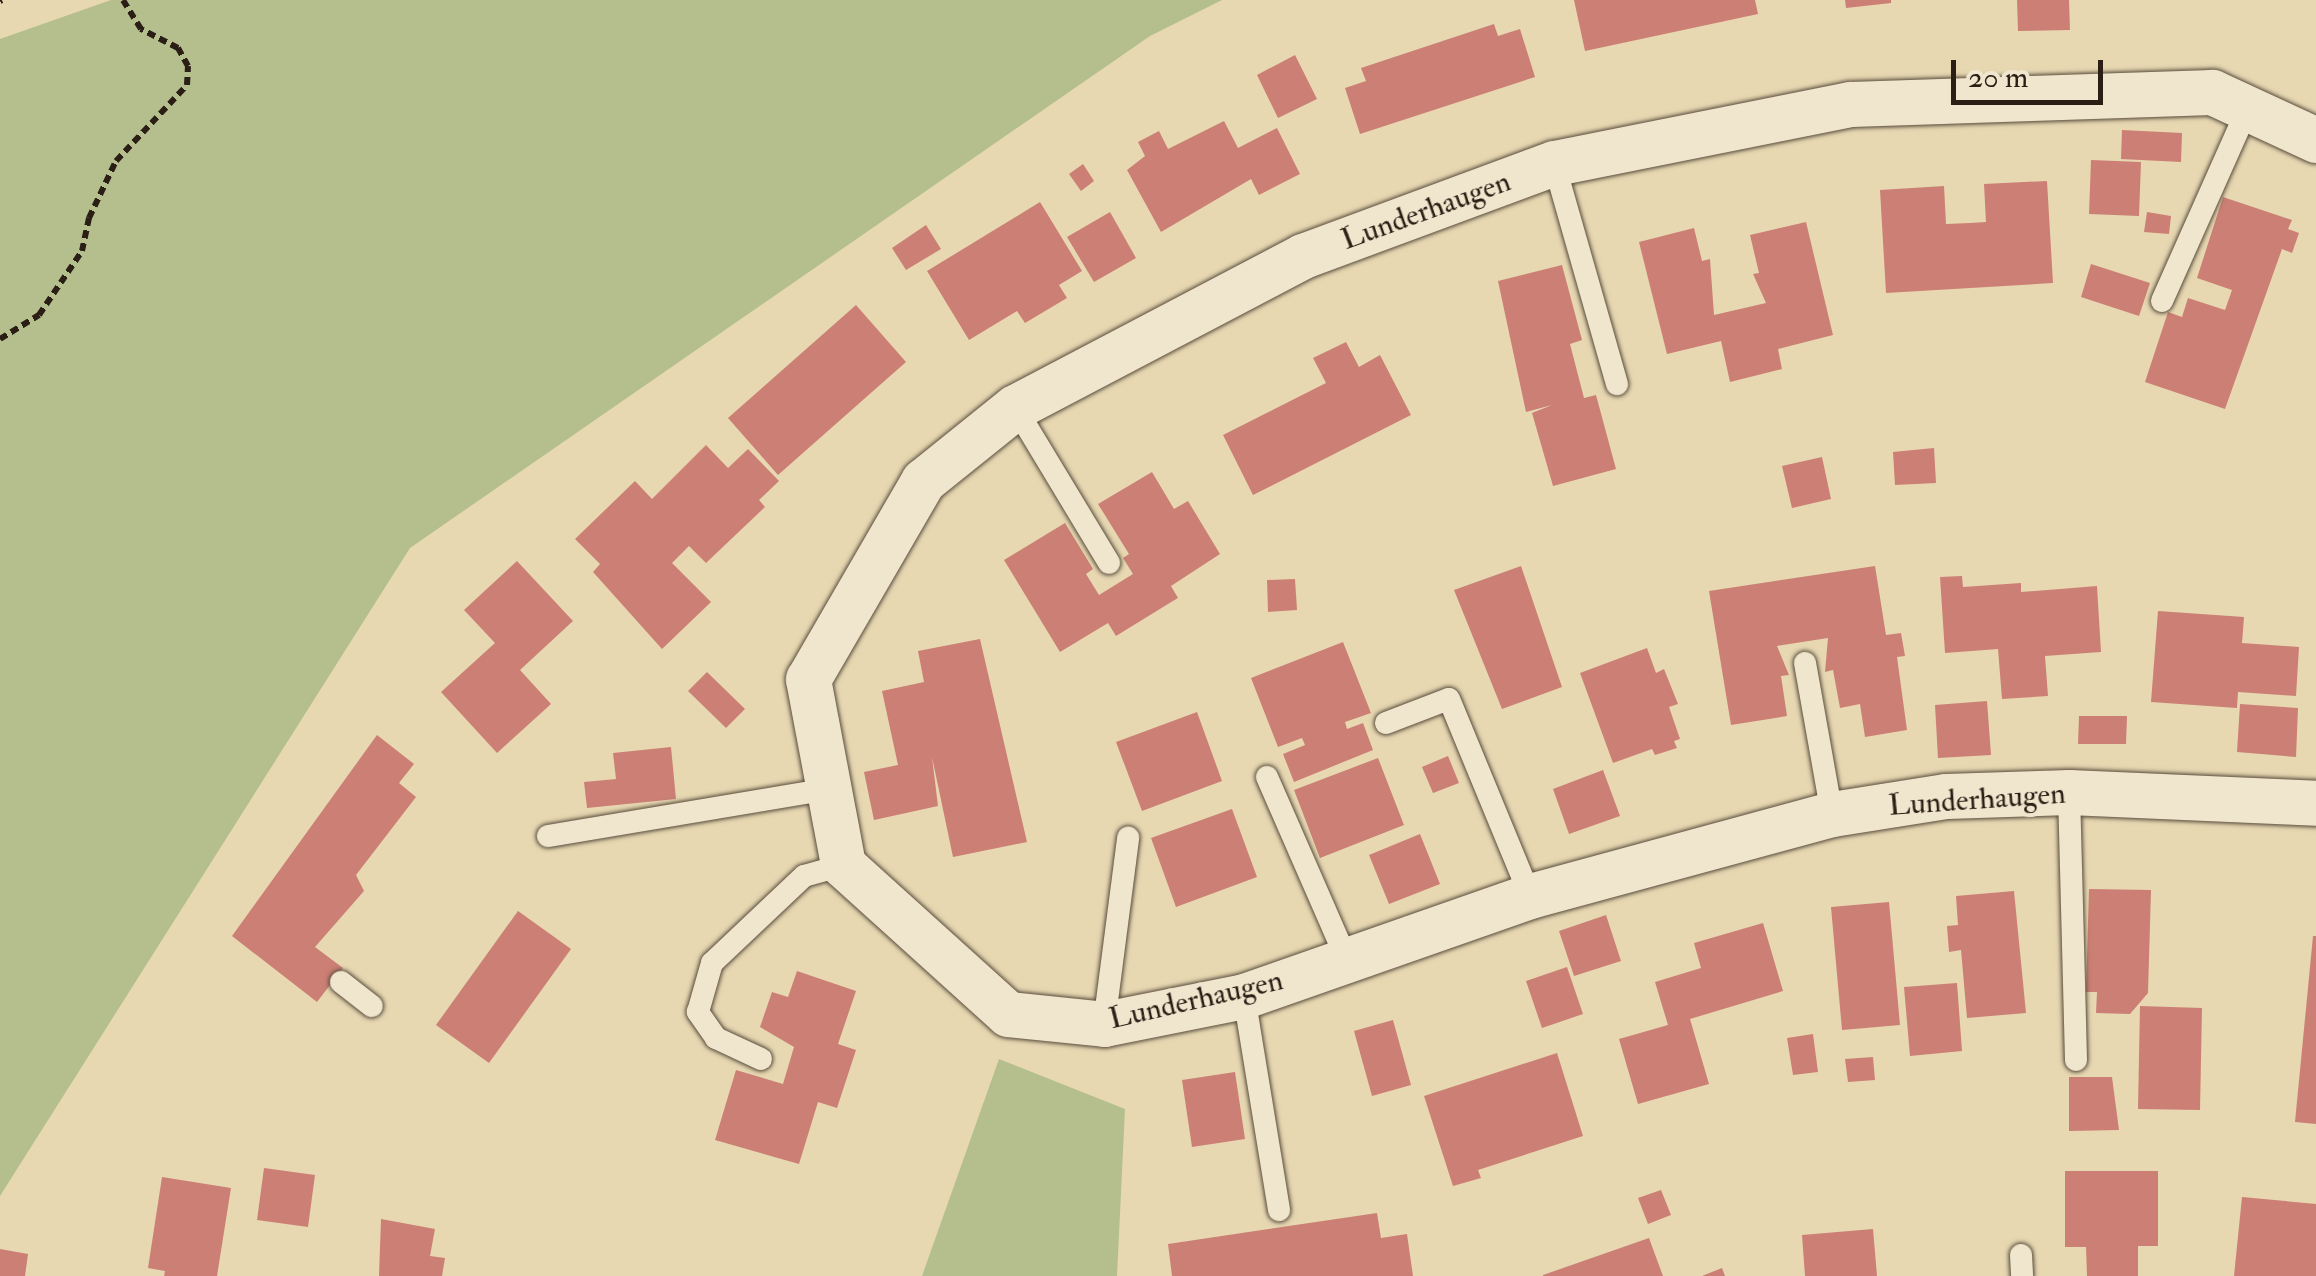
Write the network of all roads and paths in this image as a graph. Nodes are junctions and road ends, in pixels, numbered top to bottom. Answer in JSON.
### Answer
{"nodes":[{"id":1,"x":123,"y":0,"type":"edge"},
{"id":2,"x":2248,"y":108,"type":"junction"},
{"id":3,"x":2316,"y":140,"type":"edge"},
{"id":4,"x":1554,"y":163,"type":"junction"},
{"id":5,"x":2162,"y":301,"type":"dead end"},
{"id":6,"x":0,"y":339,"type":"edge"},
{"id":7,"x":1617,"y":384,"type":"dead end"},
{"id":8,"x":1015,"y":407,"type":"junction"},
{"id":9,"x":1108,"y":563,"type":"dead end"},
{"id":10,"x":1804,"y":663,"type":"dead end"},
{"id":11,"x":1386,"y":722,"type":"dead end"},
{"id":12,"x":1267,"y":777,"type":"dead end"},
{"id":13,"x":829,"y":789,"type":"junction"},
{"id":14,"x":2069,"y":792,"type":"junction"},
{"id":15,"x":2316,"y":803,"type":"edge"},
{"id":16,"x":1832,"y":814,"type":"junction"},
{"id":17,"x":548,"y":836,"type":"dead end"},
{"id":18,"x":1128,"y":838,"type":"dead end"},
{"id":19,"x":844,"y":864,"type":"junction"},
{"id":20,"x":1530,"y":896,"type":"junction"},
{"id":21,"x":1347,"y":960,"type":"junction"},
{"id":22,"x":341,"y":982,"type":"dead end"},
{"id":23,"x":1244,"y":996,"type":"junction"},
{"id":24,"x":372,"y":1006,"type":"dead end"},
{"id":25,"x":1104,"y":1024,"type":"junction"},
{"id":26,"x":762,"y":1058,"type":"dead end"},
{"id":27,"x":2076,"y":1060,"type":"dead end"},
{"id":28,"x":1279,"y":1210,"type":"dead end"}],
"edges":[{"from":1,"to":6,"type":"path"},
{"from":2,"to":3,"type":"street","name":"Lunderhaugen"},
{"from":2,"to":4,"type":"street","name":"Lunderhaugen"},
{"from":2,"to":5,"type":"lane"},
{"from":4,"to":7,"type":"lane"},
{"from":4,"to":8,"type":"street","name":"Lunderhaugen"},
{"from":8,"to":9,"type":"lane"},
{"from":8,"to":13,"type":"street","name":"Lunderhaugen"},
{"from":10,"to":16,"type":"lane"},
{"from":11,"to":20,"type":"lane"},
{"from":12,"to":21,"type":"lane"},
{"from":13,"to":17,"type":"lane"},
{"from":13,"to":19,"type":"street","name":"Lunderhaugen"},
{"from":14,"to":15,"type":"street","name":"Lunderhaugen"},
{"from":14,"to":16,"type":"street","name":"Lunderhaugen"},
{"from":14,"to":27,"type":"lane"},
{"from":16,"to":20,"type":"street","name":"Lunderhaugen"},
{"from":18,"to":25,"type":"lane"},
{"from":19,"to":25,"type":"street","name":"Lunderhaugen"},
{"from":19,"to":26,"type":"lane"},
{"from":20,"to":21,"type":"street","name":"Lunderhaugen"},
{"from":21,"to":23,"type":"street","name":"Lunderhaugen"},
{"from":22,"to":24,"type":"lane"},
{"from":23,"to":25,"type":"street","name":"Lunderhaugen"},
{"from":23,"to":28,"type":"lane"}]}
